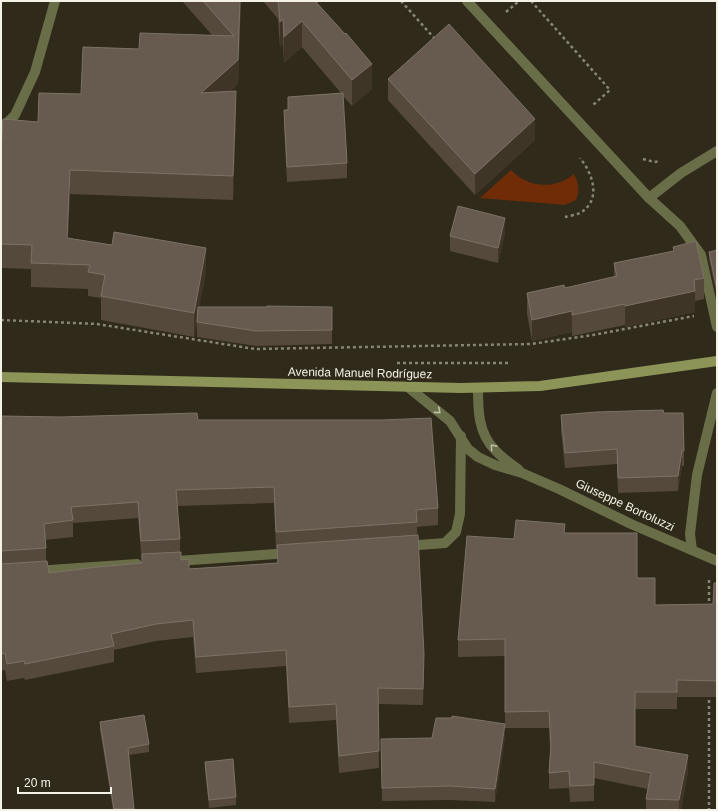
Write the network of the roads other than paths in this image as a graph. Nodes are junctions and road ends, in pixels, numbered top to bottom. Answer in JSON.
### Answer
{"nodes":[{"id":1,"x":55,"y":1,"type":"edge"},
{"id":2,"x":467,"y":1,"type":"edge"},
{"id":3,"x":1,"y":129,"type":"edge"},
{"id":4,"x":717,"y":151,"type":"edge"},
{"id":5,"x":649,"y":198,"type":"junction"},
{"id":6,"x":717,"y":327,"type":"edge"},
{"id":7,"x":717,"y":361,"type":"edge"},
{"id":8,"x":1,"y":378,"type":"edge"},
{"id":9,"x":408,"y":387,"type":"junction"},
{"id":10,"x":478,"y":388,"type":"junction"},
{"id":11,"x":717,"y":393,"type":"edge"},
{"id":12,"x":461,"y":436,"type":"junction"},
{"id":13,"x":522,"y":473,"type":"junction"},
{"id":14,"x":400,"y":546,"type":"edge"},
{"id":15,"x":692,"y":550,"type":"junction"},
{"id":16,"x":298,"y":553,"type":"edge"},
{"id":17,"x":713,"y":559,"type":"edge"},
{"id":18,"x":165,"y":562,"type":"edge"},
{"id":19,"x":149,"y":563,"type":"edge"},
{"id":20,"x":24,"y":572,"type":"edge"}],
"edges":[{"from":1,"to":3,"type":"street"},
{"from":2,"to":5,"type":"street"},
{"from":4,"to":5,"type":"street"},
{"from":5,"to":6,"type":"street"},
{"from":7,"to":10,"type":"main road","name":"Avenida Manuel Rodríguez"},
{"from":8,"to":9,"type":"main road","name":"Avenida Manuel Rodríguez"},
{"from":9,"to":10,"type":"main road","name":"Avenida Manuel Rodríguez"},
{"from":9,"to":12,"type":"street","one_way":true},
{"from":13,"to":10,"type":"street","one_way":true},
{"from":11,"to":15,"type":"street"},
{"from":12,"to":13,"type":"street"},
{"from":12,"to":14,"type":"street"},
{"from":13,"to":15,"type":"street","name":"Giuseppe Bortoluzzi"},
{"from":15,"to":17,"type":"street","name":"Giuseppe Bortoluzzi"},
{"from":16,"to":18,"type":"street"},
{"from":19,"to":20,"type":"street"}]}
